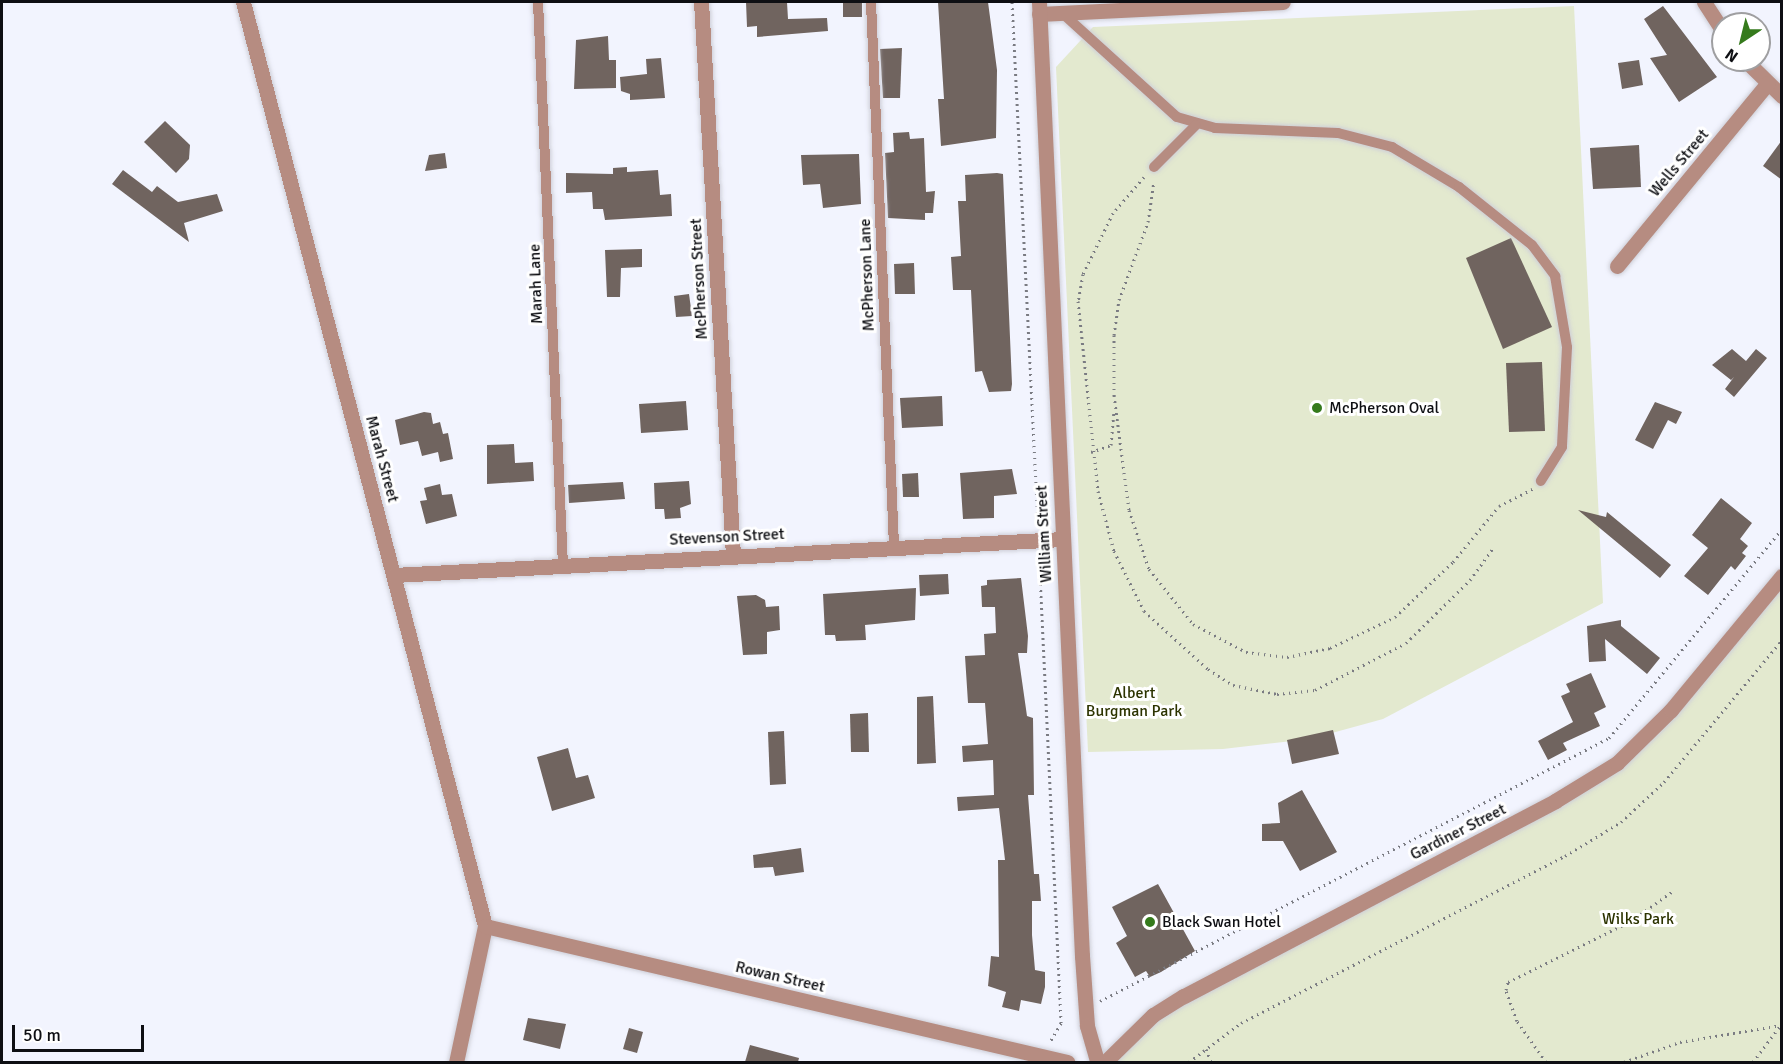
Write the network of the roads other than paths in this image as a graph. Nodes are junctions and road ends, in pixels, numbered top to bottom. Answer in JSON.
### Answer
{"nodes":[{"id":1,"x":243,"y":2,"type":"edge"},
{"id":2,"x":538,"y":2,"type":"edge"},
{"id":3,"x":701,"y":2,"type":"edge"},
{"id":4,"x":871,"y":2,"type":"edge"},
{"id":5,"x":1282,"y":2,"type":"edge"},
{"id":6,"x":1205,"y":3,"type":"edge"},
{"id":7,"x":1039,"y":8,"type":"edge"},
{"id":8,"x":1061,"y":12,"type":"junction"},
{"id":9,"x":1757,"y":72,"type":"edge"},
{"id":10,"x":1768,"y":83,"type":"junction"},
{"id":11,"x":1782,"y":96,"type":"edge"},
{"id":12,"x":1196,"y":125,"type":"junction"},
{"id":13,"x":1154,"y":167,"type":"road end"},
{"id":14,"x":1617,"y":266,"type":"dead end"},
{"id":15,"x":1541,"y":481,"type":"road end"},
{"id":16,"x":1062,"y":539,"type":"junction"},
{"id":17,"x":894,"y":547,"type":"junction"},
{"id":18,"x":733,"y":555,"type":"junction"},
{"id":19,"x":563,"y":565,"type":"junction"},
{"id":20,"x":393,"y":575,"type":"junction"},
{"id":21,"x":1782,"y":576,"type":"edge"},
{"id":22,"x":485,"y":926,"type":"junction"},
{"id":23,"x":456,"y":1062,"type":"edge"},
{"id":24,"x":1067,"y":1062,"type":"edge"},
{"id":25,"x":1097,"y":1062,"type":"edge"},
{"id":26,"x":1105,"y":1062,"type":"edge"}],
"edges":[{"from":1,"to":20,"type":"street","name":"Marah Street"},
{"from":2,"to":19,"type":"lane","name":"Marah Lane"},
{"from":3,"to":18,"type":"street","name":"McPherson Street"},
{"from":4,"to":17,"type":"lane","name":"McPherson Lane"},
{"from":5,"to":6,"type":"street"},
{"from":6,"to":8,"type":"street"},
{"from":7,"to":8,"type":"street"},
{"from":7,"to":16,"type":"street","name":"William Street"},
{"from":8,"to":12,"type":"lane"},
{"from":9,"to":10,"type":"street"},
{"from":10,"to":11,"type":"street"},
{"from":10,"to":14,"type":"street","name":"Wells Street"},
{"from":12,"to":13,"type":"lane"},
{"from":12,"to":15,"type":"lane"},
{"from":16,"to":17,"type":"street","name":"Stevenson Street"},
{"from":16,"to":25,"type":"street","name":"William Street"},
{"from":17,"to":18,"type":"street","name":"Stevenson Street"},
{"from":18,"to":19,"type":"street","name":"Stevenson Street"},
{"from":19,"to":20,"type":"street","name":"Stevenson Street"},
{"from":20,"to":22,"type":"street","name":"Marah Street"},
{"from":21,"to":26,"type":"street","name":"Gardiner Street"},
{"from":22,"to":23,"type":"street"},
{"from":22,"to":24,"type":"street","name":"Rowan Street"}]}
